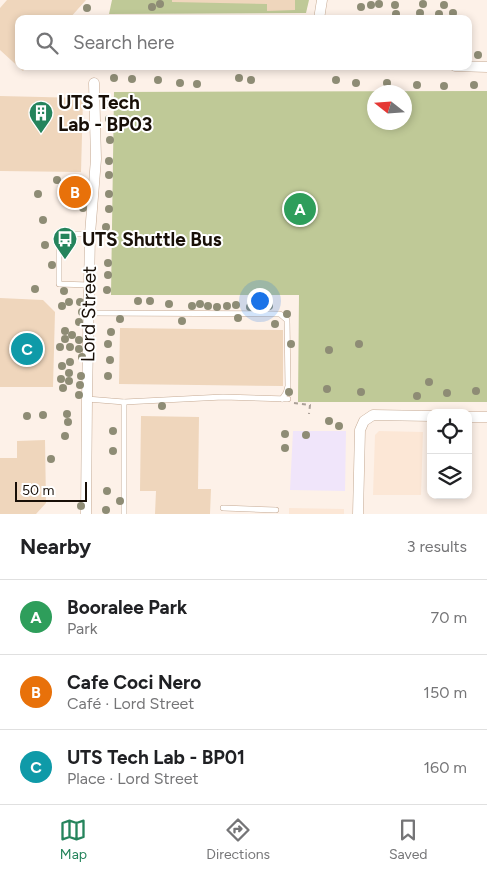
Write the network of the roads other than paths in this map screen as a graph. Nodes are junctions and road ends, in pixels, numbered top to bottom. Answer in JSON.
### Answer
{"nodes":[{"id":1,"x":322,"y":0,"type":"edge"},
{"id":2,"x":320,"y":15,"type":"edge"},
{"id":3,"x":472,"y":67,"type":"edge"},
{"id":4,"x":487,"y":67,"type":"edge"},
{"id":5,"x":94,"y":83,"type":"dead end"},
{"id":6,"x":90,"y":234,"type":"junction"},
{"id":7,"x":89,"y":285,"type":"junction"},
{"id":8,"x":88,"y":313,"type":"junction"},
{"id":9,"x":87,"y":399,"type":"junction"},
{"id":10,"x":124,"y":402,"type":"junction"},
{"id":11,"x":427,"y":416,"type":"edge"},
{"id":12,"x":472,"y":417,"type":"edge"},
{"id":13,"x":487,"y":417,"type":"edge"},
{"id":14,"x":223,"y":508,"type":"dead end"},
{"id":15,"x":276,"y":510,"type":"dead end"},
{"id":16,"x":86,"y":514,"type":"edge"},
{"id":17,"x":124,"y":514,"type":"edge"},
{"id":18,"x":358,"y":514,"type":"edge"}],
"edges":[{"from":1,"to":2,"type":"street"},
{"from":3,"to":4,"type":"street"},
{"from":5,"to":6,"type":"street","name":"Lord Street"},
{"from":6,"to":7,"type":"street","name":"Lord Street"},
{"from":6,"to":7,"type":"lane"},
{"from":7,"to":8,"type":"street","name":"Lord Street"},
{"from":8,"to":9,"type":"street","name":"Lord Street"},
{"from":8,"to":10,"type":"lane"},
{"from":9,"to":10,"type":"lane"},
{"from":9,"to":16,"type":"street","name":"Lord Street"},
{"from":10,"to":17,"type":"lane"},
{"from":11,"to":18,"type":"street"},
{"from":12,"to":13,"type":"street"},
{"from":14,"to":15,"type":"lane"}]}
